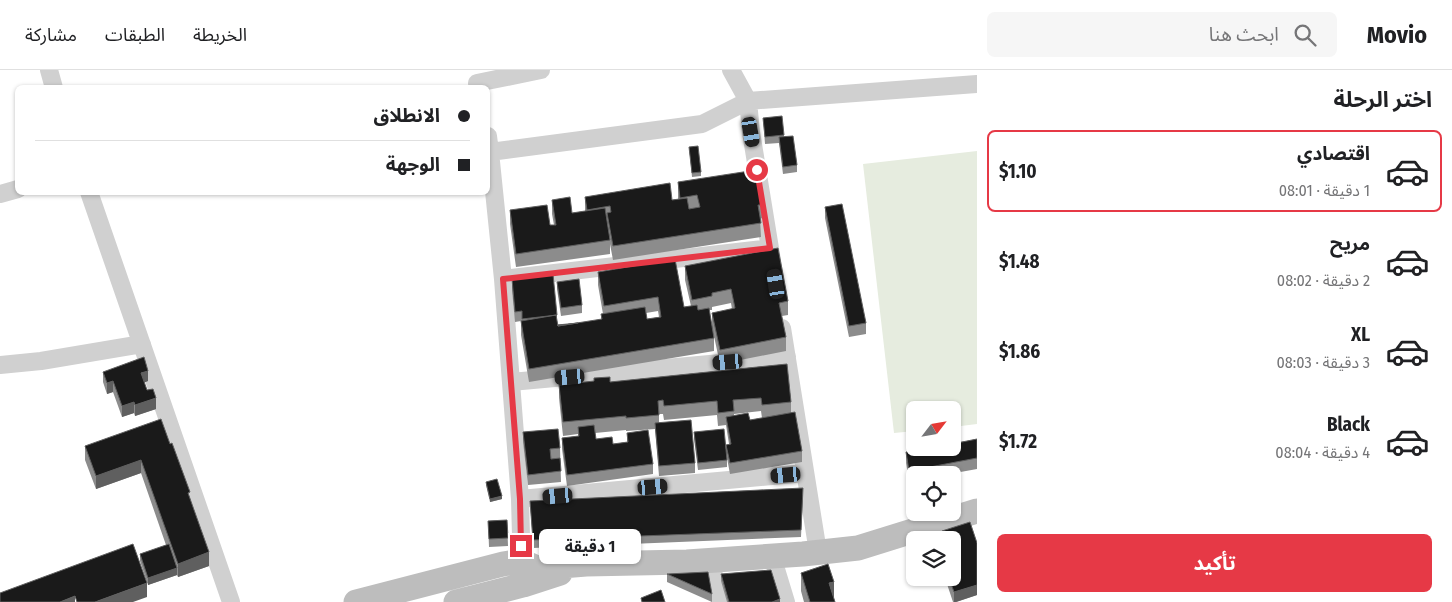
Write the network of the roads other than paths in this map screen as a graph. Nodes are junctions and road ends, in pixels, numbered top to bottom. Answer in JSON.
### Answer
{"nodes":[{"id":1,"x":49,"y":70,"type":"edge"},
{"id":2,"x":541,"y":70,"type":"edge"},
{"id":3,"x":731,"y":70,"type":"edge"},
{"id":4,"x":476,"y":80,"type":"edge"},
{"id":5,"x":977,"y":84,"type":"edge"},
{"id":6,"x":53,"y":85,"type":"edge"},
{"id":7,"x":748,"y":101,"type":"junction"},
{"id":8,"x":490,"y":147,"type":"edge"},
{"id":9,"x":490,"y":165,"type":"edge"},
{"id":10,"x":15,"y":190,"type":"edge"},
{"id":11,"x":0,"y":194,"type":"edge"},
{"id":12,"x":90,"y":195,"type":"edge"},
{"id":13,"x":770,"y":248,"type":"junction"},
{"id":14,"x":503,"y":279,"type":"junction"},
{"id":15,"x":777,"y":293,"type":"edge"},
{"id":16,"x":780,"y":312,"type":"edge"},
{"id":17,"x":142,"y":344,"type":"junction"},
{"id":18,"x":787,"y":357,"type":"junction"},
{"id":19,"x":0,"y":366,"type":"edge"},
{"id":20,"x":510,"y":382,"type":"junction"},
{"id":21,"x":805,"y":473,"type":"junction"},
{"id":22,"x":520,"y":499,"type":"junction"},
{"id":23,"x":977,"y":511,"type":"edge"},
{"id":24,"x":818,"y":552,"type":"junction"},
{"id":25,"x":772,"y":556,"type":"junction"},
{"id":26,"x":710,"y":560,"type":"junction"},
{"id":27,"x":522,"y":573,"type":"junction"},
{"id":28,"x":231,"y":602,"type":"edge"},
{"id":29,"x":356,"y":602,"type":"edge"},
{"id":30,"x":456,"y":602,"type":"edge"},
{"id":31,"x":721,"y":602,"type":"edge"},
{"id":32,"x":786,"y":602,"type":"edge"}],
"edges":[{"from":1,"to":6,"type":"street"},
{"from":2,"to":4,"type":"street"},
{"from":3,"to":7,"type":"street"},
{"from":5,"to":7,"type":"street"},
{"from":7,"to":8,"type":"street"},
{"from":7,"to":13,"type":"street"},
{"from":9,"to":14,"type":"street"},
{"from":10,"to":11,"type":"street"},
{"from":12,"to":17,"type":"street"},
{"from":13,"to":14,"type":"street"},
{"from":13,"to":15,"type":"street"},
{"from":14,"to":20,"type":"street"},
{"from":16,"to":18,"type":"street"},
{"from":17,"to":19,"type":"street"},
{"from":17,"to":28,"type":"street"},
{"from":18,"to":20,"type":"street"},
{"from":18,"to":21,"type":"street"},
{"from":20,"to":22,"type":"street"},
{"from":21,"to":22,"type":"street"},
{"from":21,"to":24,"type":"street"},
{"from":22,"to":27,"type":"street"},
{"from":23,"to":24,"type":"main road"},
{"from":24,"to":25,"type":"main road"},
{"from":25,"to":26,"type":"main road"},
{"from":25,"to":32,"type":"street"},
{"from":26,"to":27,"type":"main road"},
{"from":26,"to":31,"type":"street"},
{"from":27,"to":29,"type":"main road"},
{"from":27,"to":30,"type":"main road"}]}
